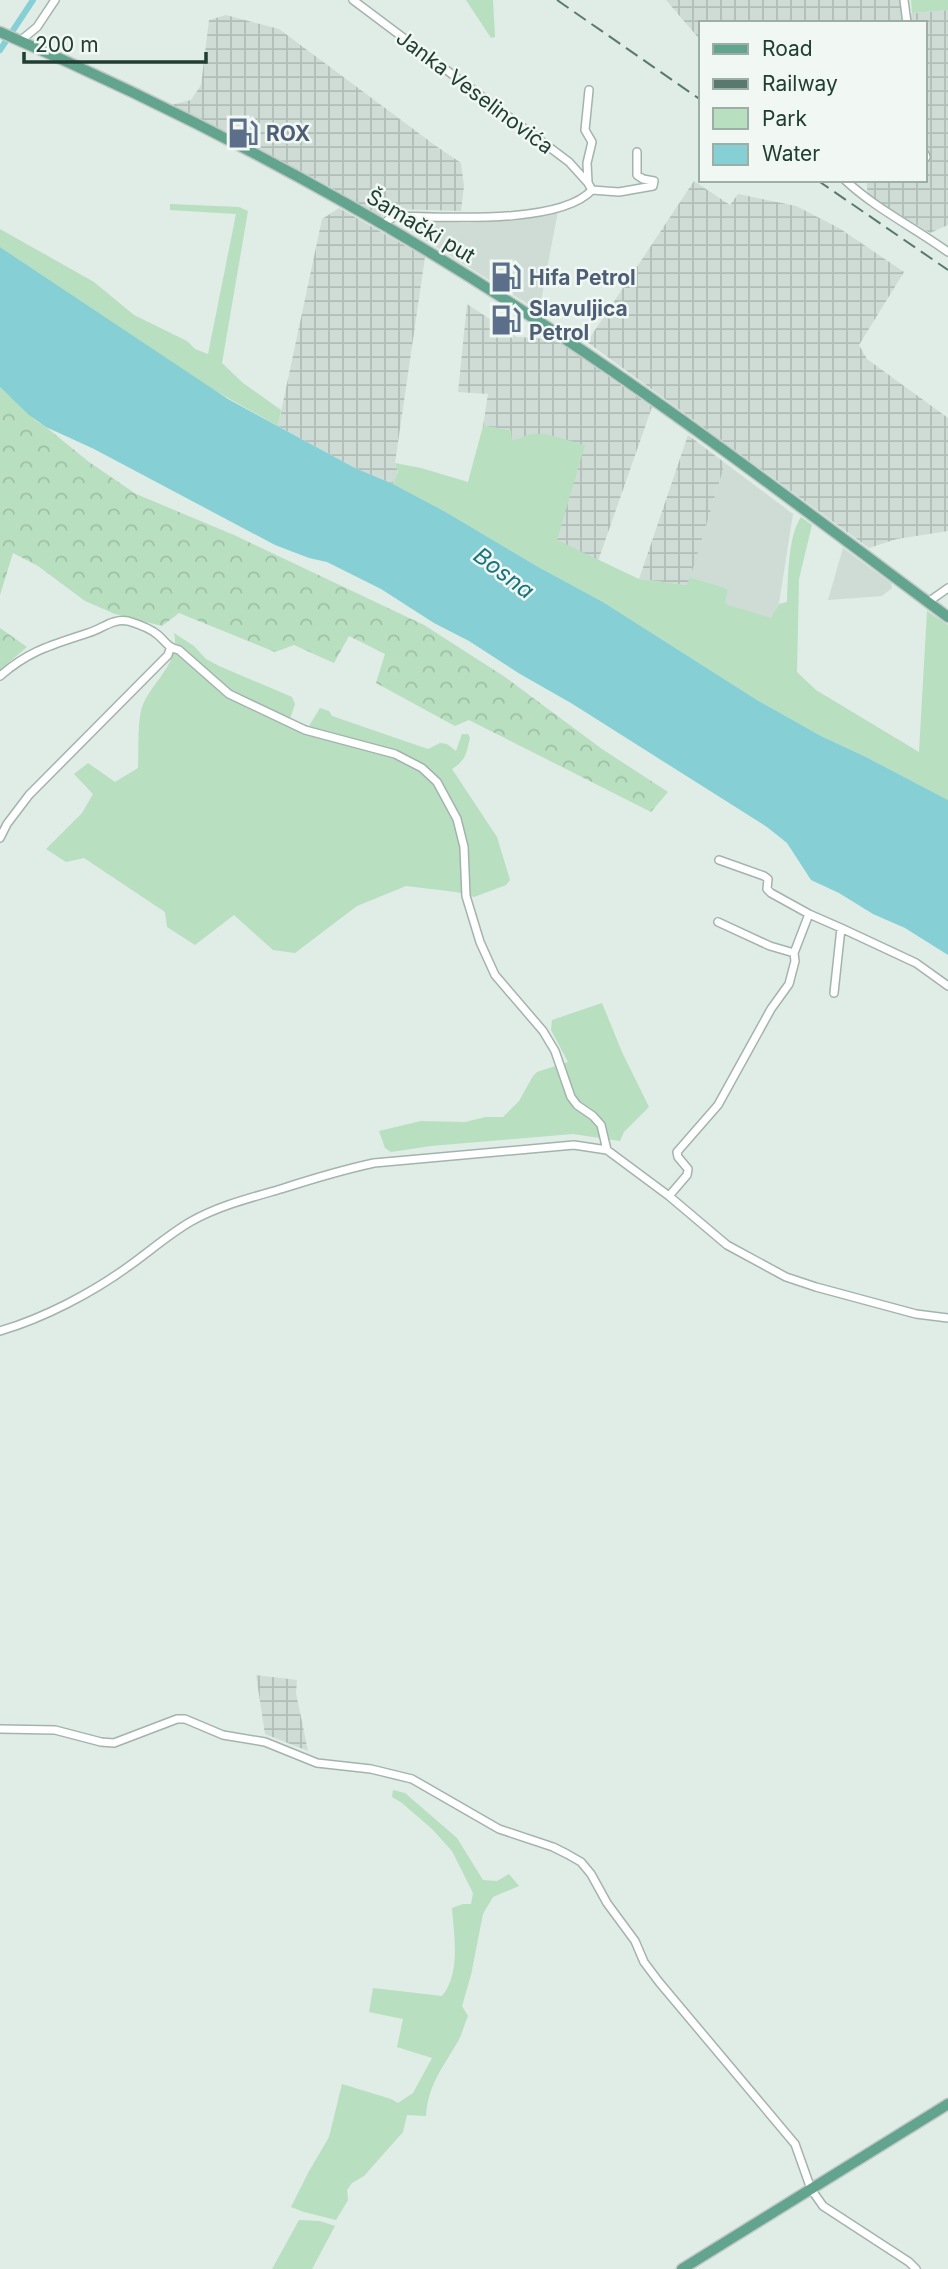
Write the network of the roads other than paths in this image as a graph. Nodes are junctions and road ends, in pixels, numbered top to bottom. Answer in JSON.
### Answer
{"nodes":[{"id":1,"x":55,"y":0,"type":"edge"},
{"id":2,"x":353,"y":0,"type":"edge"},
{"id":3,"x":904,"y":0,"type":"edge"},
{"id":4,"x":907,"y":21,"type":"edge"},
{"id":5,"x":1,"y":32,"type":"edge"},
{"id":6,"x":18,"y":40,"type":"junction"},
{"id":7,"x":589,"y":90,"type":"dead end"},
{"id":8,"x":637,"y":152,"type":"dead end"},
{"id":9,"x":847,"y":182,"type":"edge"},
{"id":10,"x":590,"y":187,"type":"junction"},
{"id":11,"x":383,"y":225,"type":"junction"},
{"id":12,"x":948,"y":252,"type":"edge"},
{"id":13,"x":948,"y":588,"type":"edge"},
{"id":14,"x":928,"y":602,"type":"junction"},
{"id":15,"x":948,"y":617,"type":"edge"},
{"id":16,"x":170,"y":649,"type":"junction"},
{"id":17,"x":0,"y":676,"type":"edge"},
{"id":18,"x":0,"y":838,"type":"edge"},
{"id":19,"x":719,"y":860,"type":"dead end"},
{"id":20,"x":808,"y":914,"type":"junction"},
{"id":21,"x":719,"y":922,"type":"dead end"},
{"id":22,"x":841,"y":928,"type":"junction"},
{"id":23,"x":794,"y":953,"type":"junction"},
{"id":24,"x":948,"y":986,"type":"edge"},
{"id":25,"x":834,"y":993,"type":"dead end"},
{"id":26,"x":607,"y":1150,"type":"junction"},
{"id":27,"x":669,"y":1196,"type":"junction"},
{"id":28,"x":948,"y":1318,"type":"edge"},
{"id":29,"x":0,"y":1331,"type":"edge"},
{"id":30,"x":0,"y":1729,"type":"edge"},
{"id":31,"x":948,"y":2104,"type":"edge"},
{"id":32,"x":811,"y":2189,"type":"junction"},
{"id":33,"x":682,"y":2269,"type":"edge"},
{"id":34,"x":916,"y":2269,"type":"edge"}],
"edges":[{"from":1,"to":6,"type":"street"},
{"from":2,"to":10,"type":"street","name":"Janka Veselinovića"},
{"from":3,"to":4,"type":"street"},
{"from":5,"to":6,"type":"main road","name":"Šamački put"},
{"from":6,"to":11,"type":"main road","name":"Šamački put"},
{"from":7,"to":10,"type":"street"},
{"from":8,"to":10,"type":"street"},
{"from":9,"to":12,"type":"street"},
{"from":10,"to":11,"type":"street"},
{"from":11,"to":14,"type":"main road","name":"Šamački put"},
{"from":13,"to":14,"type":"street"},
{"from":14,"to":15,"type":"main road","name":"Šamački put"},
{"from":16,"to":17,"type":"street"},
{"from":16,"to":18,"type":"street"},
{"from":16,"to":26,"type":"street"},
{"from":19,"to":20,"type":"street"},
{"from":20,"to":22,"type":"street"},
{"from":20,"to":23,"type":"street"},
{"from":21,"to":23,"type":"street"},
{"from":22,"to":24,"type":"street"},
{"from":22,"to":25,"type":"street"},
{"from":23,"to":27,"type":"street"},
{"from":26,"to":27,"type":"street"},
{"from":26,"to":29,"type":"street"},
{"from":27,"to":28,"type":"street"},
{"from":30,"to":32,"type":"street"},
{"from":31,"to":32,"type":"main road"},
{"from":32,"to":33,"type":"main road"},
{"from":32,"to":34,"type":"street"}]}
